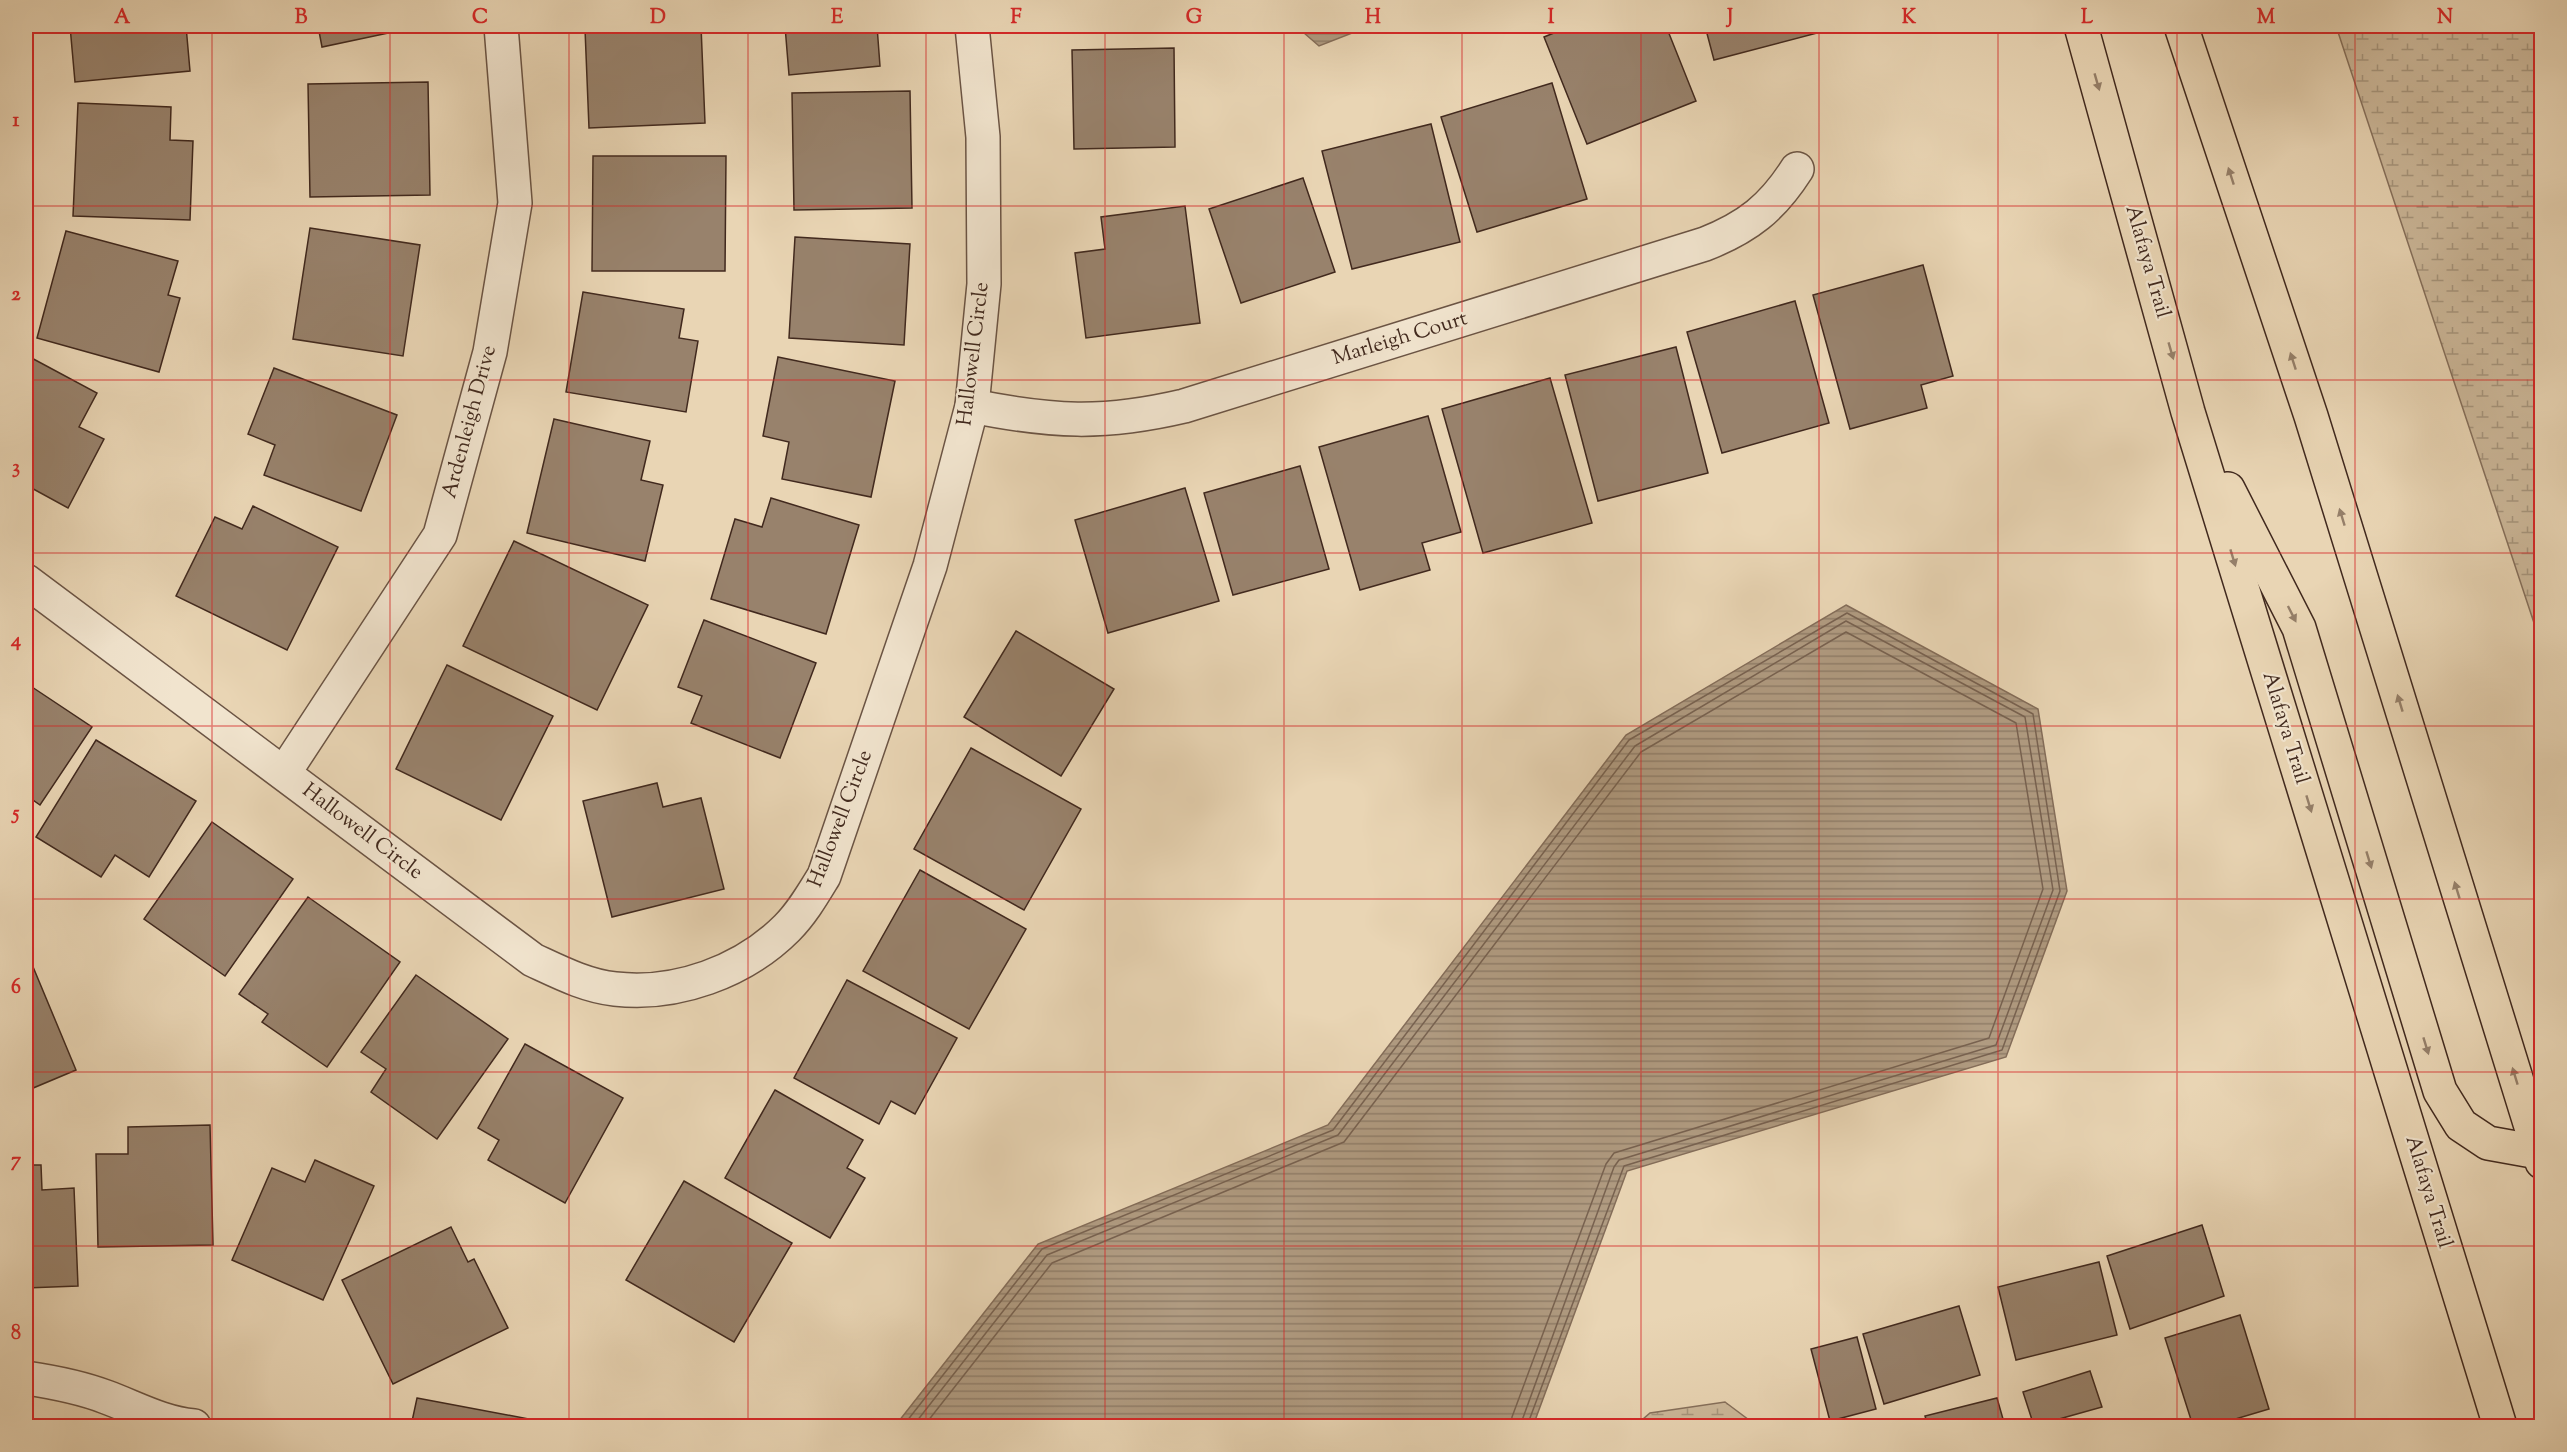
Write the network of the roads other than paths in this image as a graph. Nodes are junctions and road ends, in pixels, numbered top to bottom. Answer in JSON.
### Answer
{"nodes":[{"id":1,"x":501,"y":26,"type":"edge"},
{"id":2,"x":972,"y":26,"type":"edge"},
{"id":3,"x":2081,"y":26,"type":"edge"},
{"id":4,"x":2181,"y":26,"type":"edge"},
{"id":5,"x":1797,"y":170,"type":"dead end"},
{"id":6,"x":972,"y":406,"type":"junction"},
{"id":7,"x":2188,"y":412,"type":"junction"},
{"id":8,"x":26,"y":581,"type":"edge"},
{"id":9,"x":284,"y":773,"type":"junction"},
{"id":10,"x":2540,"y":1155,"type":"edge"},
{"id":11,"x":26,"y":1378,"type":"edge"},
{"id":12,"x":194,"y":1426,"type":"edge"},
{"id":13,"x":2500,"y":1426,"type":"edge"}],
"edges":[{"from":1,"to":9,"type":"street","name":"Ardenleigh Drive"},
{"from":2,"to":6,"type":"street","name":"Hallowell Circle"},
{"from":3,"to":7,"type":"main road","name":"Alafaya Trail","one_way":true},
{"from":10,"to":4,"type":"main road","one_way":true},
{"from":5,"to":6,"type":"street","name":"Marleigh Court"},
{"from":6,"to":9,"type":"street","name":"Hallowell Circle"},
{"from":7,"to":10,"type":"main road","one_way":true},
{"from":7,"to":13,"type":"main road","name":"Alafaya Trail","one_way":true},
{"from":8,"to":9,"type":"street","name":"Hallowell Circle"},
{"from":11,"to":12,"type":"street"}]}
